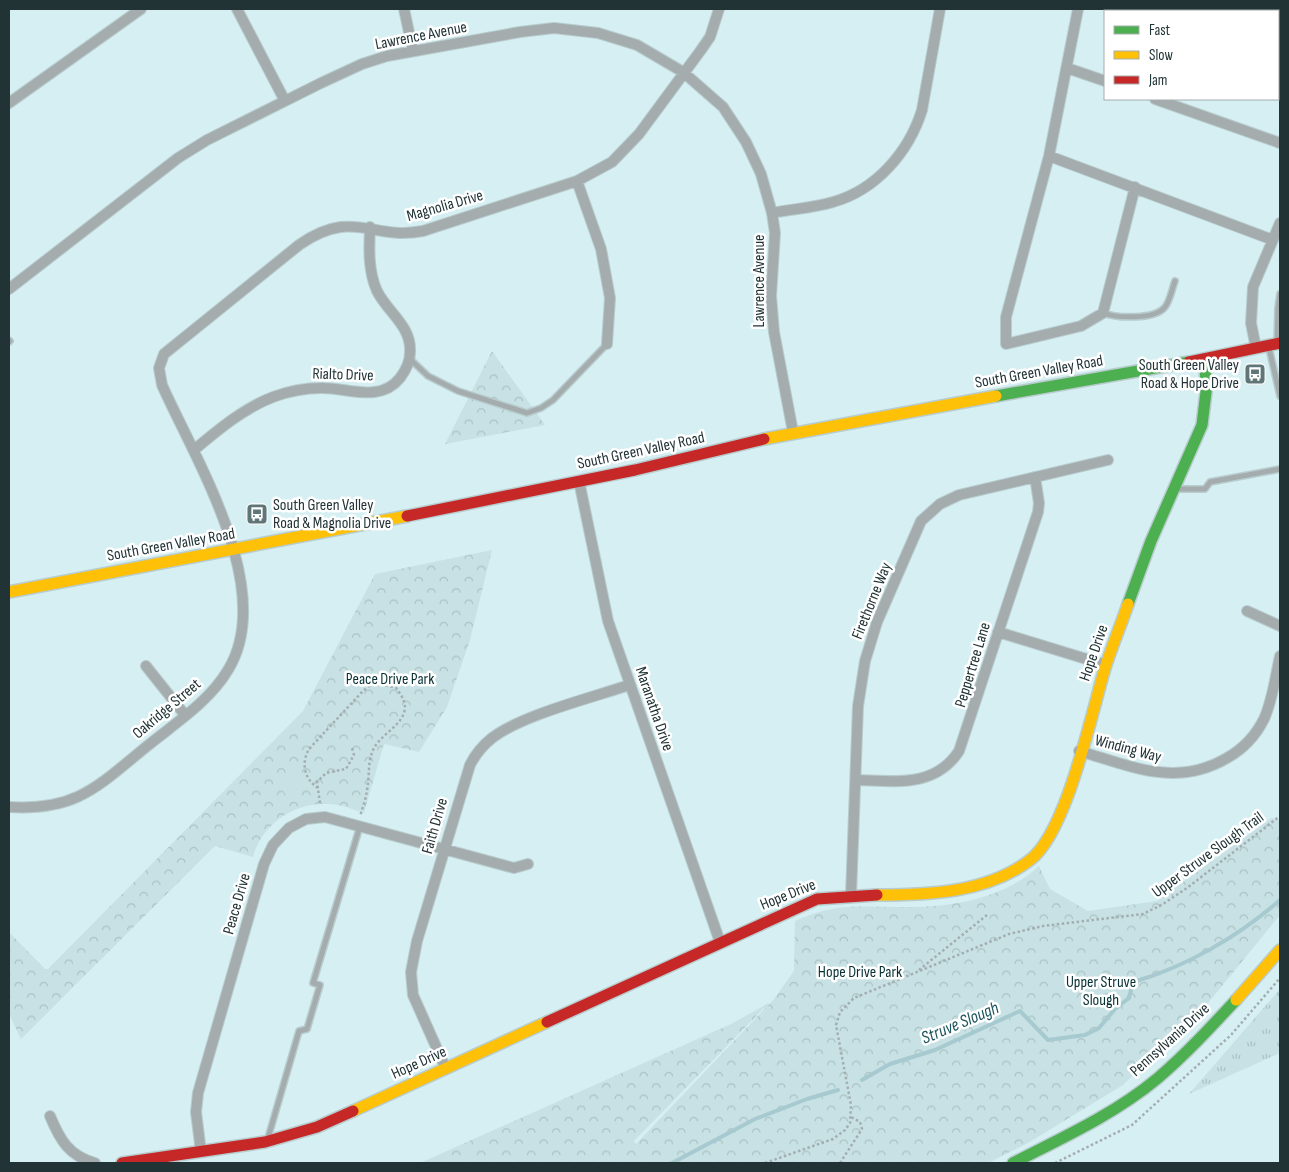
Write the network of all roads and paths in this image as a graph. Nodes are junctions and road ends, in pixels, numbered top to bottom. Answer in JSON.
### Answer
{"nodes":[{"id":1,"x":141,"y":9,"type":"edge"},
{"id":2,"x":237,"y":9,"type":"edge"},
{"id":3,"x":404,"y":9,"type":"edge"},
{"id":4,"x":719,"y":9,"type":"edge"},
{"id":5,"x":940,"y":9,"type":"edge"},
{"id":6,"x":1078,"y":9,"type":"edge"},
{"id":7,"x":413,"y":51,"type":"junction"},
{"id":8,"x":1067,"y":68,"type":"junction"},
{"id":9,"x":683,"y":72,"type":"junction"},
{"id":10,"x":1104,"y":81,"type":"edge"},
{"id":11,"x":1158,"y":100,"type":"edge"},
{"id":12,"x":285,"y":101,"type":"junction"},
{"id":13,"x":9,"y":103,"type":"edge"},
{"id":14,"x":1280,"y":143,"type":"edge"},
{"id":15,"x":1049,"y":156,"type":"junction"},
{"id":16,"x":577,"y":181,"type":"junction"},
{"id":17,"x":1134,"y":187,"type":"junction"},
{"id":18,"x":772,"y":213,"type":"junction"},
{"id":19,"x":1280,"y":222,"type":"edge"},
{"id":20,"x":370,"y":227,"type":"junction"},
{"id":21,"x":1273,"y":240,"type":"junction"},
{"id":22,"x":1175,"y":281,"type":"dead end"},
{"id":23,"x":9,"y":289,"type":"edge"},
{"id":24,"x":1280,"y":294,"type":"edge"},
{"id":25,"x":1103,"y":313,"type":"junction"},
{"id":26,"x":607,"y":344,"type":"joint"},
{"id":27,"x":1275,"y":344,"type":"edge"},
{"id":28,"x":1256,"y":348,"type":"junction"},
{"id":29,"x":410,"y":359,"type":"junction"},
{"id":30,"x":1205,"y":359,"type":"junction"},
{"id":31,"x":1280,"y":396,"type":"edge"},
{"id":32,"x":793,"y":432,"type":"junction"},
{"id":33,"x":194,"y":450,"type":"junction"},
{"id":34,"x":1108,"y":460,"type":"dead end"},
{"id":35,"x":1280,"y":469,"type":"edge"},
{"id":36,"x":1035,"y":477,"type":"junction"},
{"id":37,"x":579,"y":481,"type":"junction"},
{"id":38,"x":1172,"y":489,"type":"junction"},
{"id":39,"x":233,"y":550,"type":"junction"},
{"id":40,"x":9,"y":592,"type":"edge"},
{"id":41,"x":1247,"y":611,"type":"dead end"},
{"id":42,"x":1280,"y":626,"type":"edge"},
{"id":43,"x":998,"y":632,"type":"junction"},
{"id":44,"x":1280,"y":656,"type":"edge"},
{"id":45,"x":146,"y":666,"type":"dead end"},
{"id":46,"x":1106,"y":666,"type":"junction"},
{"id":47,"x":629,"y":685,"type":"junction"},
{"id":48,"x":185,"y":715,"type":"junction"},
{"id":49,"x":352,"y":748,"type":"dead end"},
{"id":50,"x":1079,"y":751,"type":"junction"},
{"id":51,"x":856,"y":780,"type":"junction"},
{"id":52,"x":318,"y":788,"type":"junction"},
{"id":53,"x":320,"y":804,"type":"dead end"},
{"id":54,"x":9,"y":807,"type":"edge"},
{"id":55,"x":1280,"y":816,"type":"edge"},
{"id":56,"x":358,"y":825,"type":"junction"},
{"id":57,"x":444,"y":850,"type":"junction"},
{"id":58,"x":528,"y":864,"type":"dead end"},
{"id":59,"x":851,"y":895,"type":"junction"},
{"id":60,"x":987,"y":915,"type":"dead end"},
{"id":61,"x":720,"y":942,"type":"junction"},
{"id":62,"x":1280,"y":950,"type":"edge"},
{"id":63,"x":916,"y":972,"type":"junction"},
{"id":64,"x":446,"y":1069,"type":"junction"},
{"id":65,"x":50,"y":1116,"type":"dead end"},
{"id":66,"x":851,"y":1117,"type":"junction"},
{"id":67,"x":266,"y":1142,"type":"junction"},
{"id":68,"x":201,"y":1152,"type":"junction"},
{"id":69,"x":95,"y":1163,"type":"edge"},
{"id":70,"x":122,"y":1163,"type":"edge"},
{"id":71,"x":765,"y":1163,"type":"edge"},
{"id":72,"x":840,"y":1163,"type":"edge"},
{"id":73,"x":1013,"y":1163,"type":"edge"}],
"edges":[{"from":1,"to":13,"type":"street"},
{"from":2,"to":12,"type":"street"},
{"from":3,"to":7,"type":"street"},
{"from":4,"to":9,"type":"street","name":"Magnolia Drive"},
{"from":5,"to":18,"type":"street"},
{"from":6,"to":8,"type":"street"},
{"from":7,"to":9,"type":"street","name":"Lawrence Avenue"},
{"from":7,"to":12,"type":"street","name":"Lawrence Avenue"},
{"from":8,"to":10,"type":"street"},
{"from":8,"to":15,"type":"street"},
{"from":9,"to":16,"type":"street","name":"Magnolia Drive"},
{"from":9,"to":18,"type":"street","name":"Lawrence Avenue"},
{"from":11,"to":14,"type":"street"},
{"from":12,"to":23,"type":"street","name":"Lawrence Avenue"},
{"from":15,"to":17,"type":"street"},
{"from":15,"to":25,"type":"street"},
{"from":16,"to":20,"type":"street","name":"Magnolia Drive"},
{"from":16,"to":26,"type":"street"},
{"from":17,"to":21,"type":"street"},
{"from":17,"to":25,"type":"street"},
{"from":18,"to":32,"type":"street","name":"Lawrence Avenue"},
{"from":19,"to":21,"type":"street"},
{"from":20,"to":29,"type":"street"},
{"from":20,"to":33,"type":"street","name":"Magnolia Drive"},
{"from":21,"to":28,"type":"street"},
{"from":22,"to":25,"type":"lane"},
{"from":24,"to":27,"type":"lane"},
{"from":26,"to":29,"type":"lane"},
{"from":27,"to":28,"type":"street","name":"South Green Valley Road"},
{"from":27,"to":31,"type":"lane"},
{"from":28,"to":30,"type":"street","name":"South Green Valley Road"},
{"from":29,"to":33,"type":"street","name":"Rialto Drive"},
{"from":30,"to":32,"type":"street","name":"South Green Valley Road"},
{"from":30,"to":38,"type":"street","name":"Hope Drive"},
{"from":32,"to":37,"type":"street","name":"South Green Valley Road"},
{"from":33,"to":39,"type":"street","name":"Magnolia Drive"},
{"from":34,"to":36,"type":"street","name":"Firethorne Way"},
{"from":35,"to":38,"type":"lane"},
{"from":36,"to":43,"type":"street","name":"Peppertree Lane"},
{"from":36,"to":51,"type":"street","name":"Firethorne Way"},
{"from":37,"to":39,"type":"street","name":"South Green Valley Road"},
{"from":37,"to":47,"type":"street","name":"Maranatha Drive"},
{"from":38,"to":46,"type":"street","name":"Hope Drive"},
{"from":39,"to":40,"type":"street","name":"South Green Valley Road"},
{"from":39,"to":48,"type":"street","name":"Oakridge Street"},
{"from":41,"to":42,"type":"street"},
{"from":43,"to":46,"type":"street"},
{"from":43,"to":51,"type":"street","name":"Peppertree Lane"},
{"from":44,"to":50,"type":"street","name":"Winding Way"},
{"from":45,"to":48,"type":"street"},
{"from":46,"to":50,"type":"street","name":"Hope Drive"},
{"from":47,"to":57,"type":"street","name":"Faith Drive"},
{"from":47,"to":61,"type":"street","name":"Maranatha Drive"},
{"from":48,"to":54,"type":"street","name":"Oakridge Street"},
{"from":49,"to":52,"type":"path"},
{"from":50,"to":59,"type":"street","name":"Hope Drive"},
{"from":51,"to":59,"type":"street","name":"Firethorne Way"},
{"from":52,"to":53,"type":"path"},
{"from":52,"to":56,"type":"path"},
{"from":55,"to":63,"type":"path","name":"Upper Struve Slough Trail"},
{"from":56,"to":57,"type":"street","name":"Peace Drive"},
{"from":56,"to":67,"type":"lane"},
{"from":56,"to":68,"type":"street","name":"Peace Drive"},
{"from":57,"to":58,"type":"street","name":"Peace Drive"},
{"from":57,"to":64,"type":"street","name":"Faith Drive"},
{"from":59,"to":61,"type":"street","name":"Hope Drive"},
{"from":60,"to":63,"type":"path"},
{"from":61,"to":64,"type":"street","name":"Hope Drive"},
{"from":62,"to":73,"type":"street","name":"Pennsylvania Drive"},
{"from":63,"to":66,"type":"path","name":"Upper Struve Slough Trail"},
{"from":64,"to":67,"type":"street","name":"Hope Drive"},
{"from":65,"to":69,"type":"street"},
{"from":66,"to":71,"type":"path"},
{"from":66,"to":72,"type":"path","name":"Upper Struve Slough Trail"},
{"from":67,"to":68,"type":"street","name":"Hope Drive"},
{"from":68,"to":70,"type":"street","name":"Hope Drive"}]}
